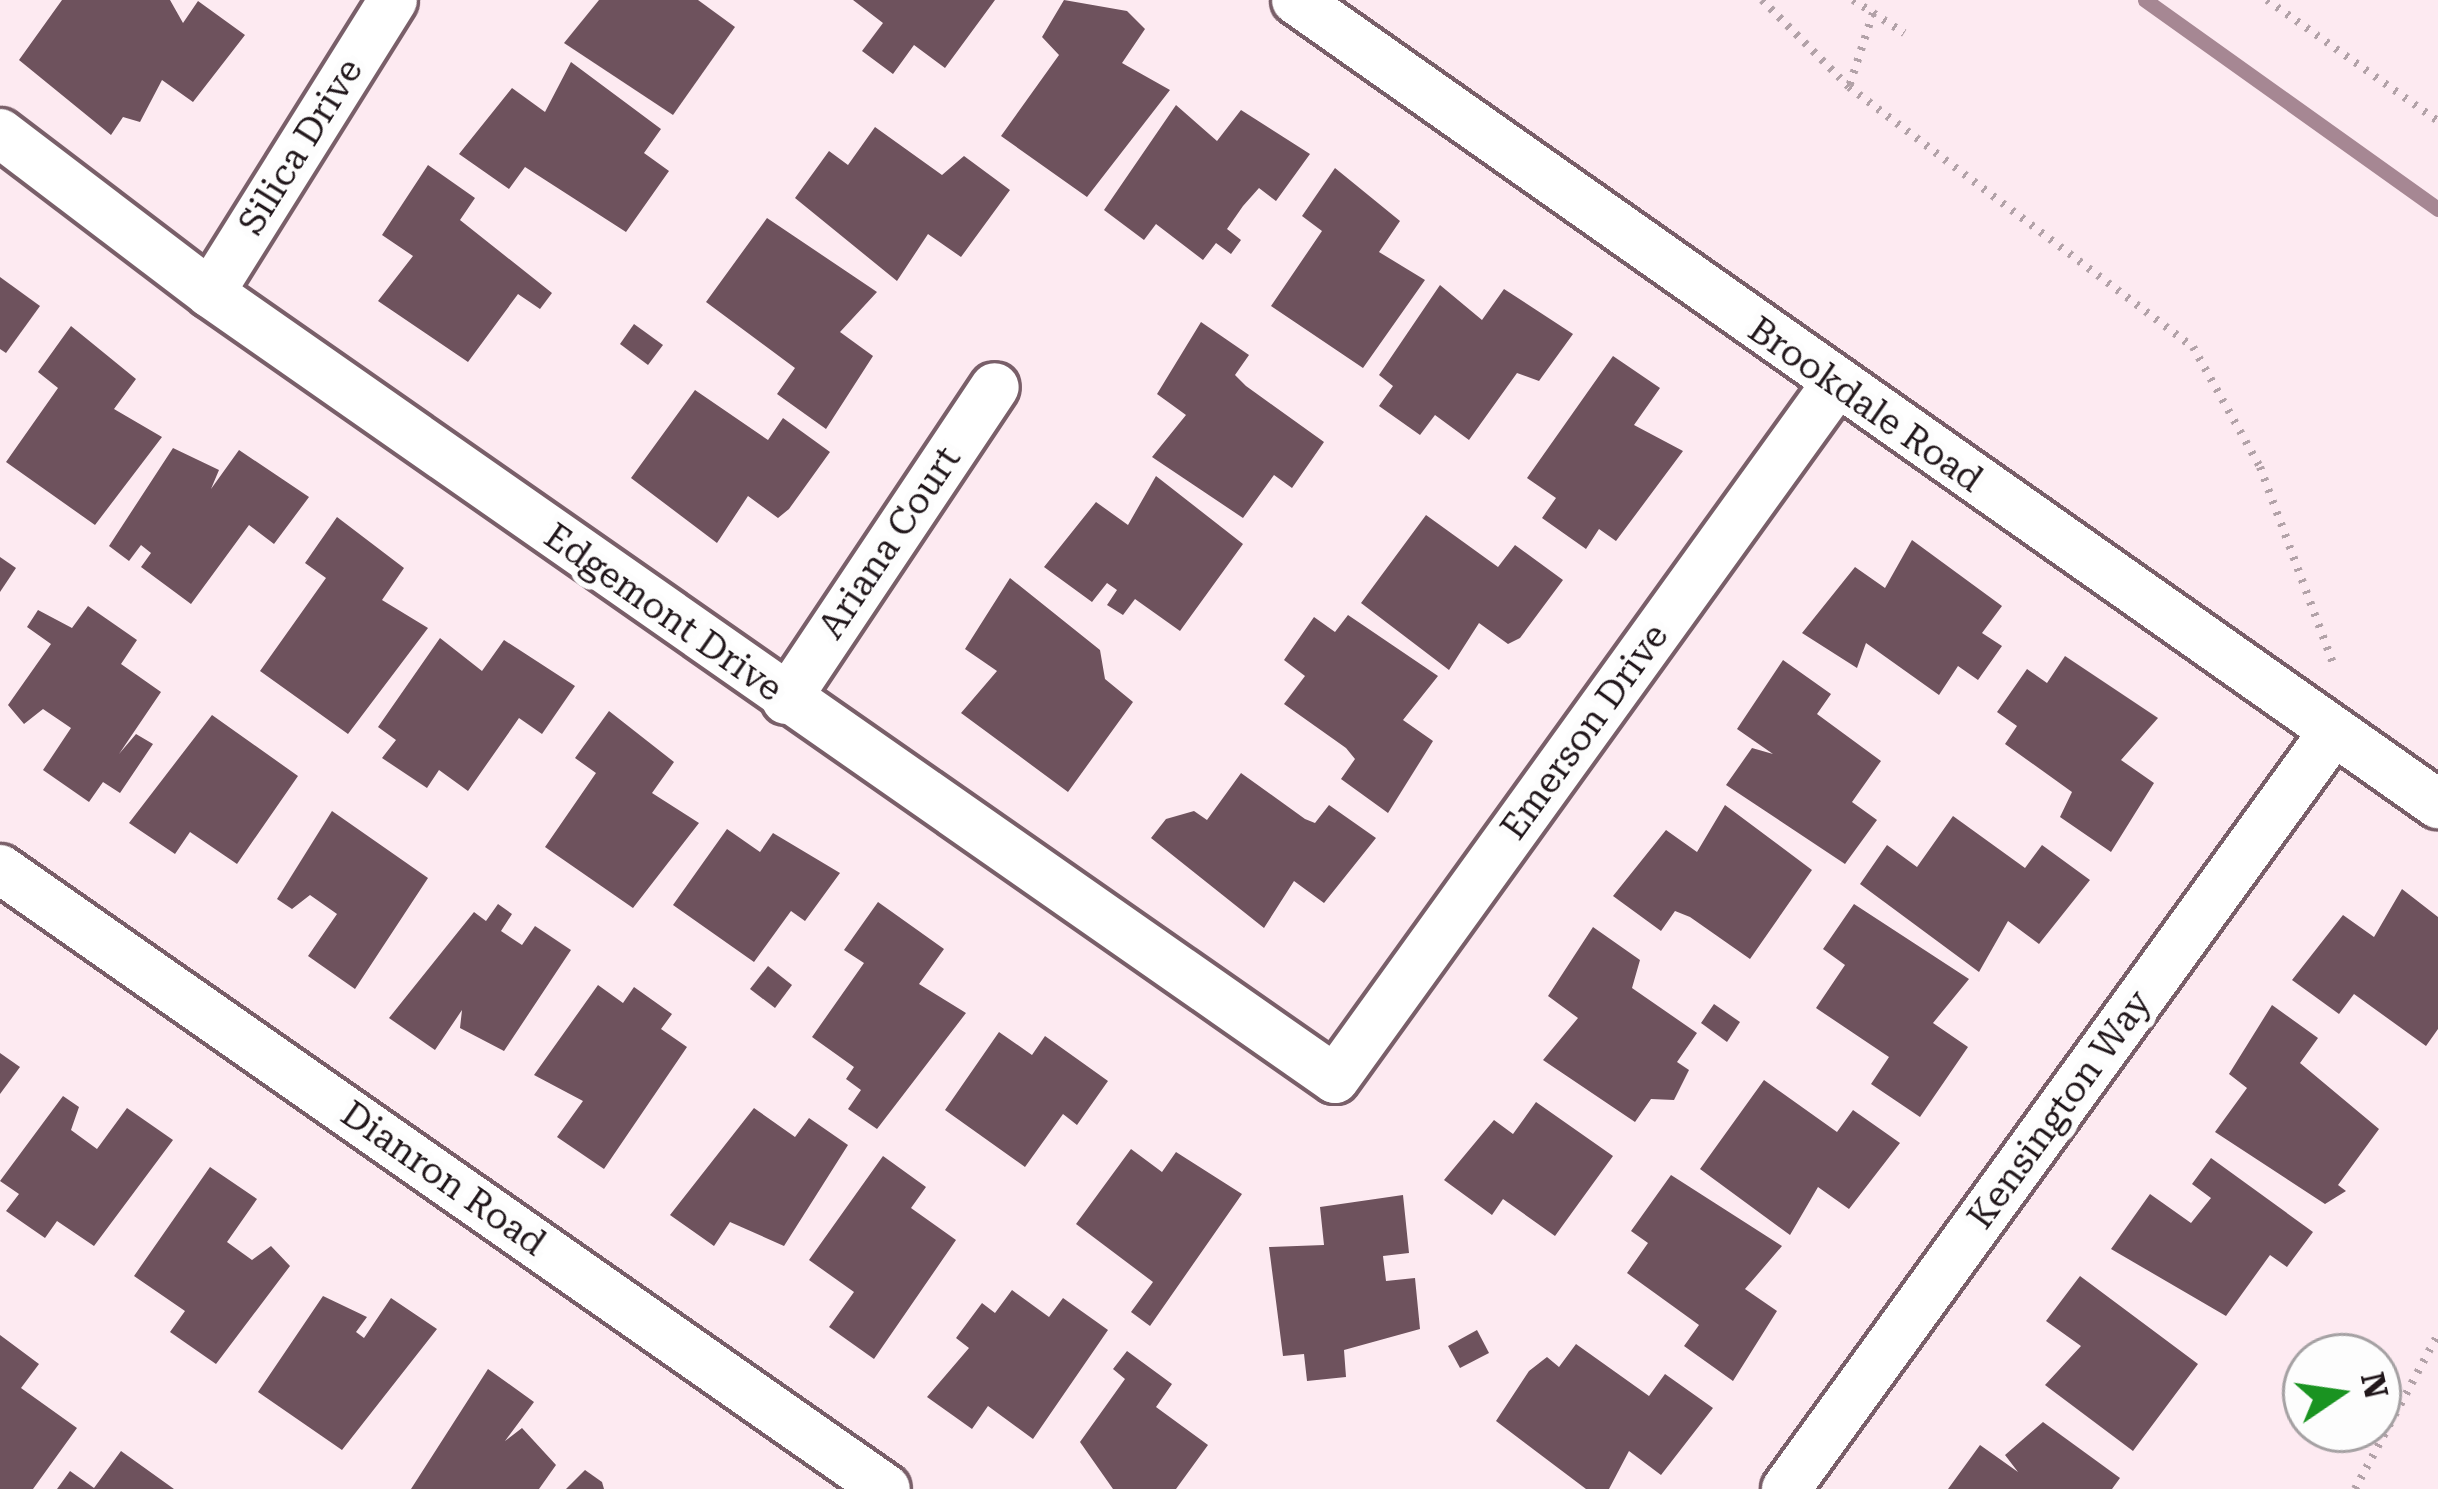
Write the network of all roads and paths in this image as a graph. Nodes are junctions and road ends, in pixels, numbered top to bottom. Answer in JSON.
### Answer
{"nodes":[{"id":1,"x":393,"y":0,"type":"edge"},
{"id":2,"x":1296,"y":0,"type":"edge"},
{"id":3,"x":1762,"y":0,"type":"edge"},
{"id":4,"x":1853,"y":0,"type":"edge"},
{"id":5,"x":2267,"y":0,"type":"edge"},
{"id":6,"x":1873,"y":13,"type":"junction"},
{"id":7,"x":1904,"y":33,"type":"dead end"},
{"id":8,"x":1849,"y":87,"type":"junction"},
{"id":9,"x":2438,"y":122,"type":"edge"},
{"id":10,"x":0,"y":133,"type":"edge"},
{"id":11,"x":209,"y":293,"type":"junction"},
{"id":12,"x":1835,"y":385,"type":"junction"},
{"id":13,"x":995,"y":387,"type":"dead end"},
{"id":14,"x":2341,"y":682,"type":"dead end"},
{"id":15,"x":786,"y":700,"type":"junction"},
{"id":16,"x":2333,"y":732,"type":"junction"},
{"id":17,"x":2438,"y":804,"type":"edge"},
{"id":18,"x":0,"y":869,"type":"edge"},
{"id":19,"x":1335,"y":1079,"type":"joint"},
{"id":20,"x":2438,"y":1334,"type":"edge"},
{"id":21,"x":886,"y":1489,"type":"edge"},
{"id":22,"x":1786,"y":1489,"type":"edge"},
{"id":23,"x":2355,"y":1489,"type":"edge"}],
"edges":[{"from":1,"to":11,"type":"street","name":"Silica Drive"},
{"from":2,"to":12,"type":"street","name":"Brookdale Road"},
{"from":3,"to":8,"type":"path"},
{"from":4,"to":6,"type":"path"},
{"from":5,"to":9,"type":"path"},
{"from":6,"to":7,"type":"path"},
{"from":6,"to":8,"type":"path"},
{"from":8,"to":14,"type":"path"},
{"from":10,"to":11,"type":"street","name":"Edgemont Drive"},
{"from":11,"to":15,"type":"street","name":"Edgemont Drive"},
{"from":12,"to":16,"type":"street","name":"Brookdale Road"},
{"from":12,"to":19,"type":"street","name":"Emerson Drive"},
{"from":13,"to":15,"type":"street","name":"Ariana Court"},
{"from":15,"to":19,"type":"street","name":"Edgemont Drive"},
{"from":16,"to":17,"type":"street","name":"Brookdale Road"},
{"from":16,"to":22,"type":"street","name":"Kensington Way"},
{"from":18,"to":21,"type":"street","name":"Dianron Road"},
{"from":20,"to":23,"type":"path"}]}
